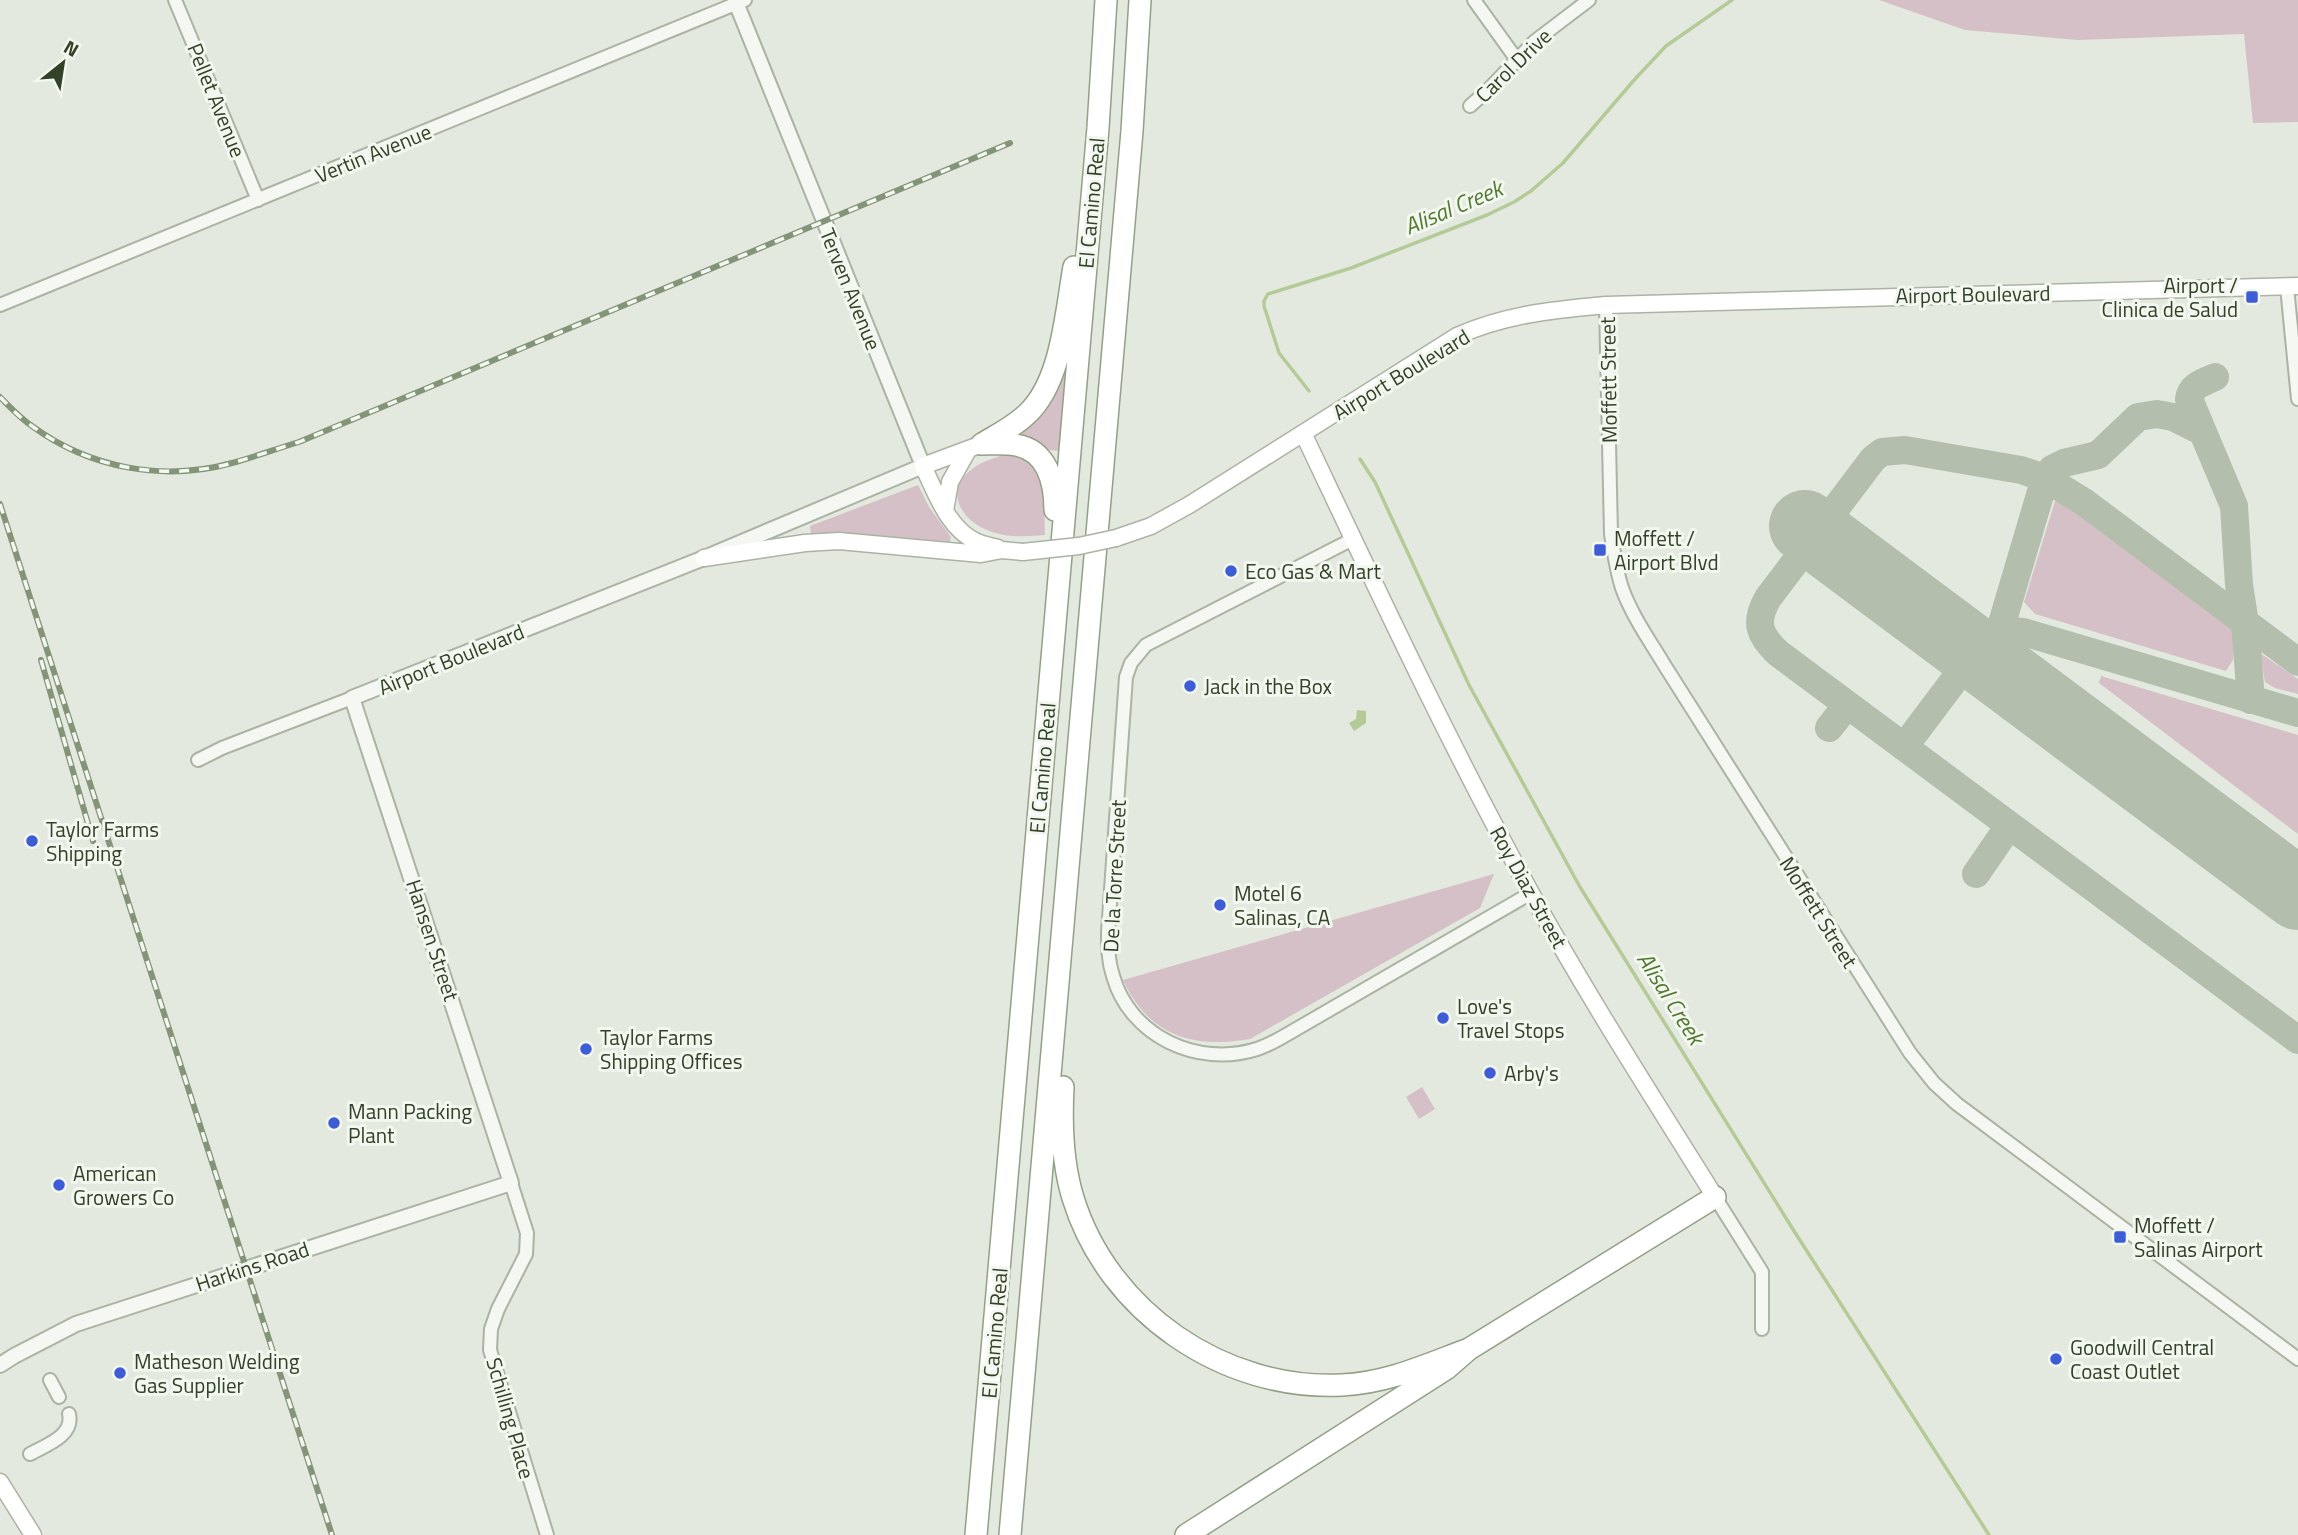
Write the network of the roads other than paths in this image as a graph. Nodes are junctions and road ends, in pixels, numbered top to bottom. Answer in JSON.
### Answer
{"nodes":[{"id":1,"x":175,"y":0,"type":"edge"},
{"id":2,"x":1106,"y":0,"type":"edge"},
{"id":3,"x":1140,"y":0,"type":"edge"},
{"id":4,"x":1474,"y":0,"type":"edge"},
{"id":5,"x":1589,"y":0,"type":"edge"},
{"id":6,"x":739,"y":1,"type":"edge"},
{"id":7,"x":1517,"y":60,"type":"junction"},
{"id":8,"x":1470,"y":106,"type":"dead end"},
{"id":9,"x":1098,"y":128,"type":"junction"},
{"id":10,"x":258,"y":200,"type":"junction"},
{"id":11,"x":2292,"y":286,"type":"edge"},
{"id":12,"x":1606,"y":305,"type":"junction"},
{"id":13,"x":0,"y":306,"type":"edge"},
{"id":14,"x":2298,"y":397,"type":"edge"},
{"id":15,"x":1303,"y":433,"type":"junction"},
{"id":16,"x":975,"y":447,"type":"junction"},
{"id":17,"x":923,"y":466,"type":"junction"},
{"id":18,"x":945,"y":511,"type":"junction"},
{"id":19,"x":1353,"y":539,"type":"junction"},
{"id":20,"x":1002,"y":550,"type":"junction"},
{"id":21,"x":704,"y":558,"type":"junction"},
{"id":22,"x":1054,"y":636,"type":"junction"},
{"id":23,"x":352,"y":698,"type":"junction"},
{"id":24,"x":198,"y":760,"type":"dead end"},
{"id":25,"x":1531,"y":893,"type":"junction"},
{"id":26,"x":1057,"y":1005,"type":"junction"},
{"id":27,"x":511,"y":1182,"type":"junction"},
{"id":28,"x":1714,"y":1197,"type":"junction"},
{"id":29,"x":1762,"y":1329,"type":"dead end"},
{"id":30,"x":1469,"y":1349,"type":"junction"},
{"id":31,"x":2298,"y":1359,"type":"edge"},
{"id":32,"x":0,"y":1365,"type":"edge"},
{"id":33,"x":50,"y":1380,"type":"dead end"},
{"id":34,"x":59,"y":1397,"type":"dead end"},
{"id":35,"x":69,"y":1414,"type":"dead end"},
{"id":36,"x":30,"y":1454,"type":"dead end"},
{"id":37,"x":0,"y":1482,"type":"edge"},
{"id":38,"x":33,"y":1535,"type":"edge"},
{"id":39,"x":547,"y":1535,"type":"edge"},
{"id":40,"x":976,"y":1535,"type":"edge"},
{"id":41,"x":1010,"y":1535,"type":"edge"},
{"id":42,"x":1186,"y":1535,"type":"edge"}],
"edges":[{"from":1,"to":10,"type":"street","name":"Pellet Avenue"},
{"from":2,"to":9,"type":"highway","name":"El Camino Real"},
{"from":3,"to":26,"type":"highway","name":"El Camino Real"},
{"from":4,"to":7,"type":"street"},
{"from":5,"to":7,"type":"street","name":"Carol Drive"},
{"from":6,"to":10,"type":"street","name":"Vertin Avenue"},
{"from":6,"to":17,"type":"street","name":"Terven Avenue"},
{"from":7,"to":8,"type":"street","name":"Carol Drive"},
{"from":9,"to":16,"type":"highway"},
{"from":9,"to":22,"type":"highway","name":"El Camino Real"},
{"from":10,"to":13,"type":"street","name":"Vertin Avenue"},
{"from":11,"to":12,"type":"main road","name":"Airport Boulevard"},
{"from":11,"to":14,"type":"street"},
{"from":12,"to":15,"type":"main road","name":"Airport Boulevard"},
{"from":12,"to":31,"type":"street","name":"Moffett Street"},
{"from":15,"to":19,"type":"main road","name":"Roy Diaz Street"},
{"from":15,"to":20,"type":"main road","name":"Airport Boulevard","bridge":true},
{"from":16,"to":17,"type":"main road"},
{"from":16,"to":18,"type":"main road"},
{"from":16,"to":22,"type":"highway"},
{"from":17,"to":18,"type":"main road","name":"Terven Avenue"},
{"from":17,"to":21,"type":"street","name":"Airport Boulevard"},
{"from":18,"to":20,"type":"main road","name":"Terven Avenue"},
{"from":19,"to":25,"type":"main road","name":"Roy Diaz Street"},
{"from":19,"to":25,"type":"street","name":"De la Torre Street"},
{"from":20,"to":21,"type":"main road","name":"Airport Boulevard"},
{"from":21,"to":23,"type":"street","name":"Airport Boulevard"},
{"from":22,"to":40,"type":"highway","name":"El Camino Real"},
{"from":23,"to":24,"type":"street","name":"Airport Boulevard"},
{"from":23,"to":27,"type":"street","name":"Hansen Street"},
{"from":25,"to":28,"type":"main road","name":"Roy Diaz Street"},
{"from":26,"to":30,"type":"highway"},
{"from":26,"to":41,"type":"highway","name":"El Camino Real"},
{"from":27,"to":32,"type":"street","name":"Harkins Road"},
{"from":27,"to":39,"type":"street","name":"Schilling Place"},
{"from":28,"to":29,"type":"street","name":"Roy Diaz Street"},
{"from":28,"to":30,"type":"highway"},
{"from":30,"to":42,"type":"highway"},
{"from":33,"to":34,"type":"street"},
{"from":35,"to":36,"type":"street"},
{"from":37,"to":38,"type":"main road"}]}
